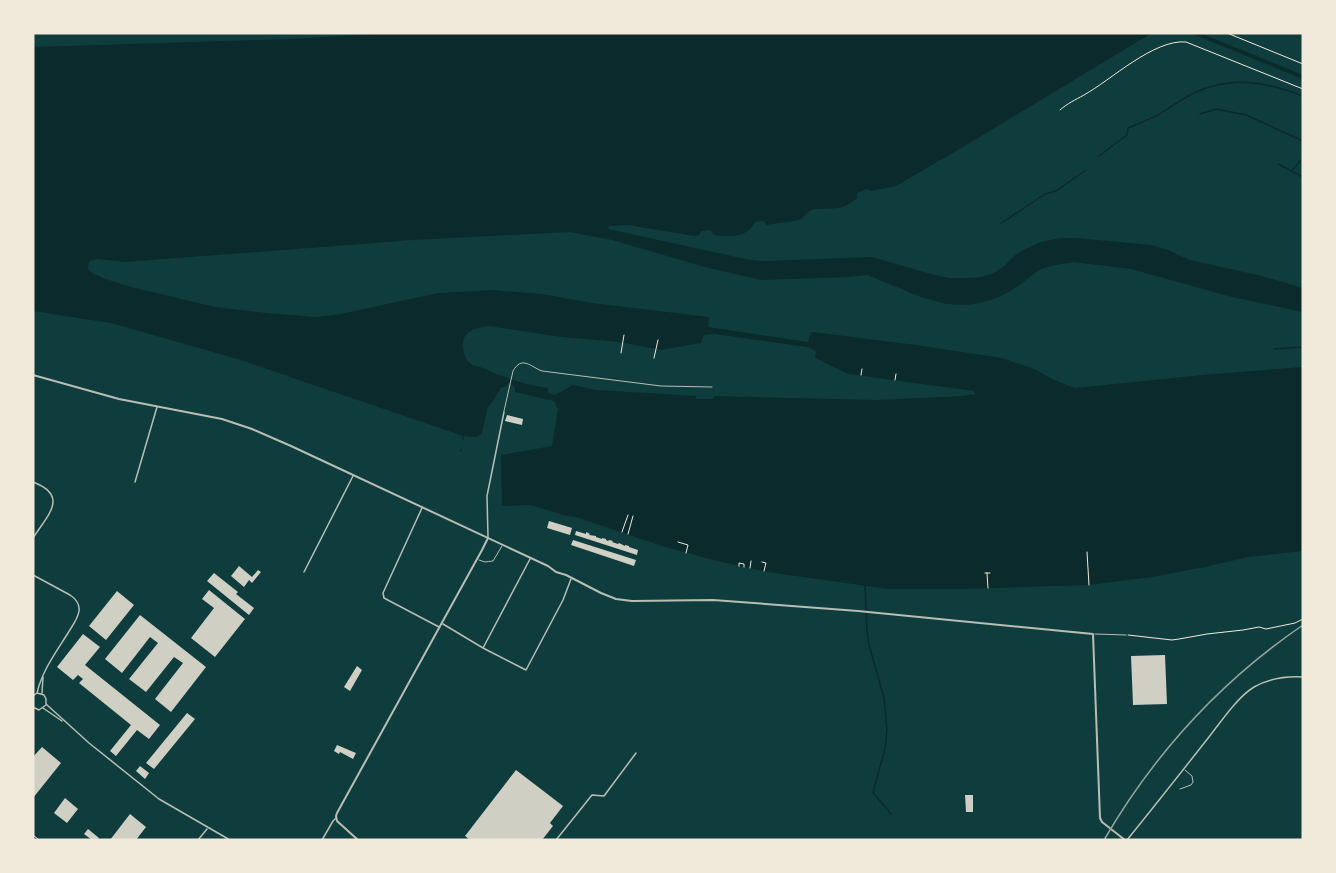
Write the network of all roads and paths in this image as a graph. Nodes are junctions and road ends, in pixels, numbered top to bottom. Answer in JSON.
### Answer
{"nodes":[{"id":1,"x":1227,"y":33,"type":"edge"},
{"id":2,"x":1303,"y":64,"type":"edge"},
{"id":3,"x":1303,"y":89,"type":"edge"},
{"id":4,"x":1060,"y":110,"type":"dead end"},
{"id":5,"x":624,"y":335,"type":"dead end"},
{"id":6,"x":657,"y":340,"type":"dead end"},
{"id":7,"x":621,"y":353,"type":"dead end"},
{"id":8,"x":654,"y":358,"type":"dead end"},
{"id":9,"x":862,"y":369,"type":"dead end"},
{"id":10,"x":896,"y":374,"type":"dead end"},
{"id":11,"x":33,"y":375,"type":"edge"},
{"id":12,"x":861,"y":375,"type":"dead end"},
{"id":13,"x":895,"y":380,"type":"dead end"},
{"id":14,"x":712,"y":387,"type":"dead end"},
{"id":15,"x":158,"y":406,"type":"junction"},
{"id":16,"x":504,"y":412,"type":"joint"},
{"id":17,"x":353,"y":475,"type":"junction"},
{"id":18,"x":33,"y":482,"type":"edge"},
{"id":19,"x":135,"y":482,"type":"dead end"},
{"id":20,"x":423,"y":507,"type":"junction"},
{"id":21,"x":628,"y":515,"type":"dead end"},
{"id":22,"x":633,"y":516,"type":"dead end"},
{"id":23,"x":622,"y":532,"type":"dead end"},
{"id":24,"x":628,"y":534,"type":"dead end"},
{"id":25,"x":33,"y":538,"type":"edge"},
{"id":26,"x":488,"y":538,"type":"junction"},
{"id":27,"x":678,"y":542,"type":"dead end"},
{"id":28,"x":503,"y":545,"type":"junction"},
{"id":29,"x":1087,"y":552,"type":"dead end"},
{"id":30,"x":686,"y":553,"type":"dead end"},
{"id":31,"x":477,"y":559,"type":"junction"},
{"id":32,"x":531,"y":559,"type":"junction"},
{"id":33,"x":751,"y":561,"type":"dead end"},
{"id":34,"x":762,"y":562,"type":"dead end"},
{"id":35,"x":739,"y":566,"type":"dead end"},
{"id":36,"x":744,"y":567,"type":"dead end"},
{"id":37,"x":750,"y":568,"type":"dead end"},
{"id":38,"x":764,"y":571,"type":"dead end"},
{"id":39,"x":304,"y":572,"type":"dead end"},
{"id":40,"x":987,"y":573,"type":"dead end"},
{"id":41,"x":33,"y":574,"type":"edge"},
{"id":42,"x":571,"y":578,"type":"junction"},
{"id":43,"x":1089,"y":585,"type":"dead end"},
{"id":44,"x":988,"y":588,"type":"dead end"},
{"id":45,"x":1303,"y":619,"type":"edge"},
{"id":46,"x":442,"y":623,"type":"junction"},
{"id":47,"x":440,"y":628,"type":"junction"},
{"id":48,"x":1093,"y":634,"type":"junction"},
{"id":49,"x":1126,"y":635,"type":"joint"},
{"id":50,"x":483,"y":648,"type":"junction"},
{"id":51,"x":44,"y":673,"type":"junction"},
{"id":52,"x":1303,"y":677,"type":"edge"},
{"id":53,"x":38,"y":693,"type":"junction"},
{"id":54,"x":41,"y":694,"type":"junction"},
{"id":55,"x":33,"y":696,"type":"edge"},
{"id":56,"x":46,"y":705,"type":"junction"},
{"id":57,"x":34,"y":708,"type":"edge"},
{"id":58,"x":43,"y":708,"type":"junction"},
{"id":59,"x":33,"y":713,"type":"edge"},
{"id":60,"x":65,"y":723,"type":"junction"},
{"id":61,"x":636,"y":753,"type":"dead end"},
{"id":62,"x":1184,"y":769,"type":"junction"},
{"id":63,"x":1180,"y":789,"type":"dead end"},
{"id":64,"x":336,"y":818,"type":"junction"},
{"id":65,"x":208,"y":827,"type":"junction"},
{"id":66,"x":33,"y":835,"type":"edge"},
{"id":67,"x":39,"y":840,"type":"edge"},
{"id":68,"x":198,"y":840,"type":"edge"},
{"id":69,"x":230,"y":840,"type":"edge"},
{"id":70,"x":322,"y":840,"type":"edge"},
{"id":71,"x":358,"y":840,"type":"edge"},
{"id":72,"x":556,"y":840,"type":"edge"},
{"id":73,"x":1126,"y":840,"type":"edge"}],
"edges":[{"from":1,"to":2,"type":"path"},
{"from":3,"to":4,"type":"path"},
{"from":5,"to":7,"type":"path"},
{"from":6,"to":8,"type":"path"},
{"from":9,"to":12,"type":"path"},
{"from":10,"to":13,"type":"path"},
{"from":11,"to":15,"type":"street"},
{"from":14,"to":16,"type":"lane"},
{"from":15,"to":17,"type":"street"},
{"from":15,"to":19,"type":"street"},
{"from":16,"to":26,"type":"street"},
{"from":17,"to":20,"type":"street"},
{"from":17,"to":39,"type":"street"},
{"from":18,"to":25,"type":"street"},
{"from":20,"to":26,"type":"street"},
{"from":20,"to":47,"type":"street"},
{"from":21,"to":23,"type":"path"},
{"from":22,"to":24,"type":"path"},
{"from":26,"to":28,"type":"street"},
{"from":26,"to":31,"type":"street"},
{"from":27,"to":30,"type":"path"},
{"from":28,"to":31,"type":"lane"},
{"from":28,"to":32,"type":"street"},
{"from":29,"to":43,"type":"path"},
{"from":31,"to":46,"type":"street"},
{"from":32,"to":42,"type":"street"},
{"from":32,"to":50,"type":"street"},
{"from":33,"to":37,"type":"path"},
{"from":34,"to":38,"type":"path"},
{"from":35,"to":36,"type":"path"},
{"from":40,"to":44,"type":"path"},
{"from":41,"to":51,"type":"street"},
{"from":42,"to":48,"type":"street"},
{"from":42,"to":50,"type":"street"},
{"from":45,"to":49,"type":"path"},
{"from":46,"to":47,"type":"street"},
{"from":46,"to":50,"type":"street"},
{"from":47,"to":64,"type":"street"},
{"from":48,"to":49,"type":"lane"},
{"from":48,"to":73,"type":"street"},
{"from":51,"to":53,"type":"street"},
{"from":51,"to":54,"type":"street"},
{"from":52,"to":62,"type":"street"},
{"from":53,"to":54,"type":"street"},
{"from":53,"to":55,"type":"street"},
{"from":54,"to":56,"type":"street"},
{"from":56,"to":58,"type":"street"},
{"from":56,"to":60,"type":"street"},
{"from":57,"to":58,"type":"street"},
{"from":57,"to":59,"type":"lane"},
{"from":58,"to":60,"type":"street"},
{"from":60,"to":65,"type":"street"},
{"from":61,"to":72,"type":"street"},
{"from":62,"to":63,"type":"lane"},
{"from":62,"to":73,"type":"street"},
{"from":64,"to":70,"type":"street"},
{"from":64,"to":71,"type":"street"},
{"from":65,"to":68,"type":"street"},
{"from":65,"to":69,"type":"street"},
{"from":66,"to":67,"type":"path"}]}
